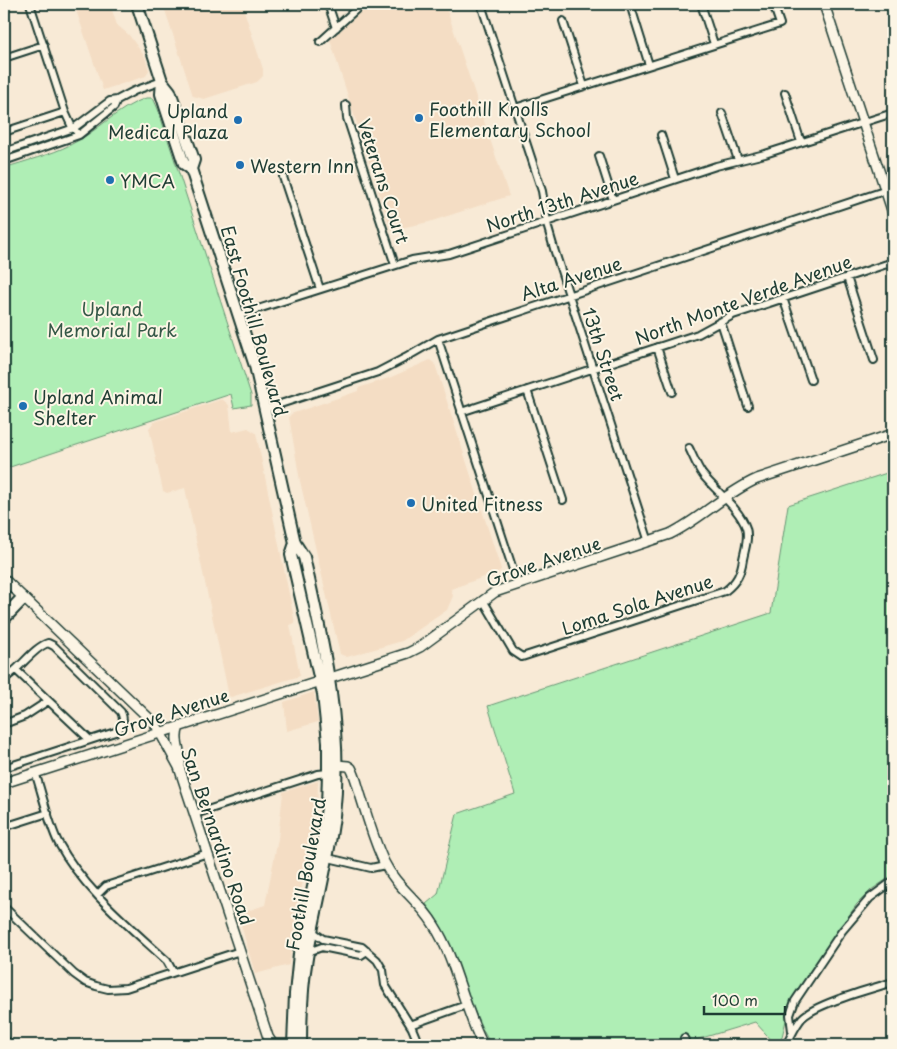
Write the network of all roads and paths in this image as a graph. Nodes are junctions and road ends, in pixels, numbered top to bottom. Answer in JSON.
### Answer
{"nodes":[{"id":1,"x":30,"y":4,"type":"edge"},
{"id":2,"x":138,"y":4,"type":"edge"},
{"id":3,"x":328,"y":4,"type":"edge"},
{"id":4,"x":362,"y":4,"type":"edge"},
{"id":5,"x":481,"y":4,"type":"edge"},
{"id":6,"x":630,"y":4,"type":"edge"},
{"id":7,"x":701,"y":4,"type":"edge"},
{"id":8,"x":773,"y":4,"type":"edge"},
{"id":9,"x":824,"y":4,"type":"edge"},
{"id":10,"x":563,"y":21,"type":"dead end"},
{"id":11,"x":336,"y":28,"type":"junction"},
{"id":12,"x":320,"y":42,"type":"dead end"},
{"id":13,"x":714,"y":44,"type":"junction"},
{"id":14,"x":44,"y":45,"type":"junction"},
{"id":15,"x":4,"y":58,"type":"edge"},
{"id":16,"x":650,"y":65,"type":"junction"},
{"id":17,"x":162,"y":81,"type":"junction"},
{"id":18,"x":584,"y":86,"type":"junction"},
{"id":19,"x":784,"y":93,"type":"dead end"},
{"id":20,"x":117,"y":100,"type":"junction"},
{"id":21,"x":346,"y":105,"type":"dead end"},
{"id":22,"x":516,"y":108,"type":"junction"},
{"id":23,"x":66,"y":112,"type":"junction"},
{"id":24,"x":722,"y":113,"type":"dead end"},
{"id":25,"x":893,"y":113,"type":"edge"},
{"id":26,"x":863,"y":123,"type":"junction"},
{"id":27,"x":74,"y":128,"type":"junction"},
{"id":28,"x":4,"y":132,"type":"edge"},
{"id":29,"x":79,"y":135,"type":"junction"},
{"id":30,"x":661,"y":135,"type":"dead end"},
{"id":31,"x":801,"y":142,"type":"junction"},
{"id":32,"x":4,"y":152,"type":"edge"},
{"id":33,"x":599,"y":156,"type":"dead end"},
{"id":34,"x":738,"y":160,"type":"junction"},
{"id":35,"x":4,"y":161,"type":"edge"},
{"id":36,"x":283,"y":177,"type":"dead end"},
{"id":37,"x":675,"y":179,"type":"junction"},
{"id":38,"x":889,"y":190,"type":"edge"},
{"id":39,"x":613,"y":200,"type":"junction"},
{"id":40,"x":893,"y":214,"type":"edge"},
{"id":41,"x":547,"y":221,"type":"junction"},
{"id":42,"x":893,"y":262,"type":"edge"},
{"id":43,"x":396,"y":265,"type":"junction"},
{"id":44,"x":847,"y":277,"type":"junction"},
{"id":45,"x":320,"y":289,"type":"junction"},
{"id":46,"x":569,"y":295,"type":"junction"},
{"id":47,"x":783,"y":298,"type":"junction"},
{"id":48,"x":239,"y":315,"type":"junction"},
{"id":49,"x":721,"y":322,"type":"junction"},
{"id":50,"x":438,"y":338,"type":"junction"},
{"id":51,"x":658,"y":347,"type":"junction"},
{"id":52,"x":874,"y":360,"type":"dead end"},
{"id":53,"x":594,"y":368,"type":"junction"},
{"id":54,"x":811,"y":380,"type":"dead end"},
{"id":55,"x":527,"y":390,"type":"junction"},
{"id":56,"x":672,"y":392,"type":"dead end"},
{"id":57,"x":748,"y":406,"type":"dead end"},
{"id":58,"x":265,"y":409,"type":"junction"},
{"id":59,"x":461,"y":412,"type":"junction"},
{"id":60,"x":893,"y":434,"type":"edge"},
{"id":61,"x":689,"y":448,"type":"dead end"},
{"id":62,"x":723,"y":498,"type":"junction"},
{"id":63,"x":563,"y":500,"type":"dead end"},
{"id":64,"x":649,"y":542,"type":"junction"},
{"id":65,"x":4,"y":579,"type":"edge"},
{"id":66,"x":518,"y":585,"type":"junction"},
{"id":67,"x":23,"y":598,"type":"junction"},
{"id":68,"x":483,"y":600,"type":"junction"},
{"id":69,"x":4,"y":614,"type":"edge"},
{"id":70,"x":4,"y":622,"type":"edge"},
{"id":71,"x":16,"y":670,"type":"junction"},
{"id":72,"x":4,"y":678,"type":"edge"},
{"id":73,"x":325,"y":679,"type":"junction"},
{"id":74,"x":48,"y":701,"type":"junction"},
{"id":75,"x":4,"y":724,"type":"edge"},
{"id":76,"x":179,"y":727,"type":"junction"},
{"id":77,"x":161,"y":732,"type":"junction"},
{"id":78,"x":90,"y":740,"type":"junction"},
{"id":79,"x":336,"y":765,"type":"junction"},
{"id":80,"x":180,"y":767,"type":"junction"},
{"id":81,"x":4,"y":768,"type":"edge"},
{"id":82,"x":35,"y":772,"type":"junction"},
{"id":83,"x":328,"y":773,"type":"junction"},
{"id":84,"x":4,"y":783,"type":"edge"},
{"id":85,"x":48,"y":813,"type":"junction"},
{"id":86,"x":195,"y":814,"type":"junction"},
{"id":87,"x":4,"y":827,"type":"edge"},
{"id":88,"x":208,"y":853,"type":"junction"},
{"id":89,"x":323,"y":857,"type":"junction"},
{"id":90,"x":385,"y":865,"type":"junction"},
{"id":91,"x":893,"y":881,"type":"edge"},
{"id":92,"x":97,"y":895,"type":"junction"},
{"id":93,"x":4,"y":908,"type":"edge"},
{"id":94,"x":312,"y":931,"type":"junction"},
{"id":95,"x":323,"y":939,"type":"junction"},
{"id":96,"x":355,"y":945,"type":"junction"},
{"id":97,"x":322,"y":947,"type":"junction"},
{"id":98,"x":240,"y":951,"type":"junction"},
{"id":99,"x":367,"y":951,"type":"junction"},
{"id":100,"x":308,"y":952,"type":"junction"},
{"id":101,"x":353,"y":953,"type":"junction"},
{"id":102,"x":173,"y":972,"type":"junction"},
{"id":103,"x":893,"y":982,"type":"edge"},
{"id":104,"x":466,"y":1005,"type":"junction"},
{"id":105,"x":410,"y":1025,"type":"junction"},
{"id":106,"x":792,"y":1031,"type":"junction"},
{"id":107,"x":684,"y":1038,"type":"dead end"},
{"id":108,"x":4,"y":1039,"type":"edge"},
{"id":109,"x":10,"y":1045,"type":"edge"},
{"id":110,"x":274,"y":1045,"type":"edge"},
{"id":111,"x":292,"y":1045,"type":"edge"},
{"id":112,"x":301,"y":1045,"type":"edge"},
{"id":113,"x":417,"y":1045,"type":"edge"},
{"id":114,"x":483,"y":1045,"type":"edge"},
{"id":115,"x":688,"y":1045,"type":"edge"},
{"id":116,"x":786,"y":1045,"type":"edge"}],
"edges":[{"from":1,"to":14,"type":"street"},
{"from":2,"to":17,"type":"main road","name":"East Foothill Boulevard"},
{"from":3,"to":11,"type":"street"},
{"from":4,"to":11,"type":"street"},
{"from":5,"to":22,"type":"street","name":"13th Street"},
{"from":6,"to":16,"type":"street"},
{"from":7,"to":13,"type":"street"},
{"from":8,"to":13,"type":"street"},
{"from":9,"to":26,"type":"street"},
{"from":10,"to":18,"type":"street"},
{"from":11,"to":12,"type":"street"},
{"from":13,"to":16,"type":"street"},
{"from":14,"to":15,"type":"street"},
{"from":14,"to":23,"type":"street"},
{"from":16,"to":18,"type":"street"},
{"from":17,"to":20,"type":"street"},
{"from":17,"to":48,"type":"main road","name":"East Foothill Boulevard"},
{"from":18,"to":22,"type":"street"},
{"from":19,"to":31,"type":"street"},
{"from":20,"to":27,"type":"street"},
{"from":20,"to":29,"type":"street"},
{"from":21,"to":43,"type":"street","name":"Veterans Court"},
{"from":22,"to":41,"type":"street","name":"13th Street"},
{"from":23,"to":27,"type":"street"},
{"from":23,"to":28,"type":"street"},
{"from":24,"to":34,"type":"street"},
{"from":25,"to":26,"type":"street","name":"North 13th Avenue"},
{"from":26,"to":31,"type":"street","name":"North 13th Avenue"},
{"from":26,"to":38,"type":"street"},
{"from":27,"to":29,"type":"street"},
{"from":27,"to":32,"type":"street"},
{"from":29,"to":35,"type":"street"},
{"from":30,"to":37,"type":"street"},
{"from":31,"to":34,"type":"street","name":"North 13th Avenue"},
{"from":33,"to":39,"type":"street"},
{"from":34,"to":37,"type":"street","name":"North 13th Avenue"},
{"from":36,"to":45,"type":"street"},
{"from":37,"to":39,"type":"street","name":"North 13th Avenue"},
{"from":38,"to":40,"type":"street"},
{"from":38,"to":46,"type":"street","name":"Alta Avenue"},
{"from":39,"to":41,"type":"street","name":"North 13th Avenue"},
{"from":41,"to":43,"type":"street","name":"North 13th Avenue"},
{"from":41,"to":46,"type":"street","name":"13th Street"},
{"from":42,"to":44,"type":"street","name":"North Monte Verde Avenue"},
{"from":43,"to":45,"type":"street","name":"North 13th Avenue"},
{"from":44,"to":47,"type":"street","name":"North Monte Verde Avenue"},
{"from":44,"to":52,"type":"street"},
{"from":45,"to":48,"type":"street","name":"North 13th Avenue"},
{"from":46,"to":50,"type":"street","name":"Alta Avenue"},
{"from":46,"to":53,"type":"street","name":"13th Street"},
{"from":47,"to":49,"type":"street","name":"North Monte Verde Avenue"},
{"from":47,"to":54,"type":"street"},
{"from":48,"to":58,"type":"main road","name":"East Foothill Boulevard"},
{"from":49,"to":51,"type":"street","name":"North Monte Verde Avenue"},
{"from":49,"to":57,"type":"street"},
{"from":50,"to":58,"type":"street","name":"Alta Avenue"},
{"from":50,"to":59,"type":"street"},
{"from":51,"to":53,"type":"street","name":"North Monte Verde Avenue"},
{"from":51,"to":56,"type":"street"},
{"from":53,"to":55,"type":"street","name":"North Monte Verde Avenue"},
{"from":53,"to":64,"type":"street","name":"13th Street"},
{"from":55,"to":59,"type":"street","name":"North Monte Verde Avenue"},
{"from":55,"to":63,"type":"street"},
{"from":58,"to":73,"type":"main road","name":"East Foothill Boulevard"},
{"from":59,"to":66,"type":"street"},
{"from":60,"to":62,"type":"street","name":"Grove Avenue"},
{"from":61,"to":62,"type":"street","name":"Loma Sola Avenue"},
{"from":62,"to":64,"type":"street","name":"Grove Avenue"},
{"from":62,"to":68,"type":"street","name":"Loma Sola Avenue"},
{"from":64,"to":66,"type":"street","name":"Grove Avenue"},
{"from":65,"to":67,"type":"street","name":"San Bernardino Road"},
{"from":66,"to":68,"type":"street","name":"Grove Avenue"},
{"from":67,"to":69,"type":"street"},
{"from":67,"to":70,"type":"street"},
{"from":67,"to":77,"type":"street","name":"San Bernardino Road"},
{"from":68,"to":73,"type":"street","name":"Grove Avenue"},
{"from":71,"to":72,"type":"street"},
{"from":71,"to":74,"type":"street"},
{"from":71,"to":78,"type":"street"},
{"from":73,"to":76,"type":"street","name":"Grove Avenue"},
{"from":73,"to":79,"type":"main road","name":"Foothill Boulevard"},
{"from":73,"to":83,"type":"main road","name":"Foothill Boulevard"},
{"from":74,"to":75,"type":"street"},
{"from":74,"to":78,"type":"street"},
{"from":76,"to":77,"type":"street","name":"Grove Avenue"},
{"from":76,"to":80,"type":"street"},
{"from":77,"to":80,"type":"street","name":"San Bernardino Road"},
{"from":77,"to":82,"type":"street","name":"Grove Avenue"},
{"from":78,"to":81,"type":"street"},
{"from":79,"to":89,"type":"main road","name":"Foothill Boulevard"},
{"from":79,"to":90,"type":"street"},
{"from":80,"to":86,"type":"street","name":"San Bernardino Road"},
{"from":82,"to":84,"type":"street","name":"Grove Avenue"},
{"from":82,"to":85,"type":"street"},
{"from":83,"to":86,"type":"street"},
{"from":83,"to":89,"type":"main road","name":"Foothill Boulevard"},
{"from":85,"to":87,"type":"street"},
{"from":85,"to":92,"type":"street"},
{"from":86,"to":88,"type":"street","name":"San Bernardino Road"},
{"from":88,"to":92,"type":"street"},
{"from":88,"to":98,"type":"street","name":"San Bernardino Road"},
{"from":89,"to":90,"type":"street"},
{"from":89,"to":94,"type":"main road","name":"Foothill Boulevard"},
{"from":89,"to":111,"type":"main road","name":"Foothill Boulevard"},
{"from":90,"to":104,"type":"street"},
{"from":91,"to":106,"type":"street"},
{"from":92,"to":102,"type":"street"},
{"from":93,"to":102,"type":"street"},
{"from":94,"to":95,"type":"street"},
{"from":94,"to":100,"type":"main road","name":"Foothill Boulevard"},
{"from":95,"to":96,"type":"street"},
{"from":95,"to":97,"type":"street"},
{"from":96,"to":99,"type":"street"},
{"from":96,"to":101,"type":"street"},
{"from":97,"to":100,"type":"street"},
{"from":97,"to":101,"type":"street"},
{"from":98,"to":102,"type":"street"},
{"from":98,"to":110,"type":"street","name":"San Bernardino Road"},
{"from":99,"to":101,"type":"street"},
{"from":99,"to":105,"type":"street"},
{"from":100,"to":112,"type":"main road","name":"Foothill Boulevard"},
{"from":103,"to":106,"type":"street"},
{"from":104,"to":105,"type":"street"},
{"from":104,"to":114,"type":"street"},
{"from":105,"to":113,"type":"street"},
{"from":106,"to":116,"type":"street"},
{"from":107,"to":115,"type":"street"},
{"from":108,"to":109,"type":"street"}]}
